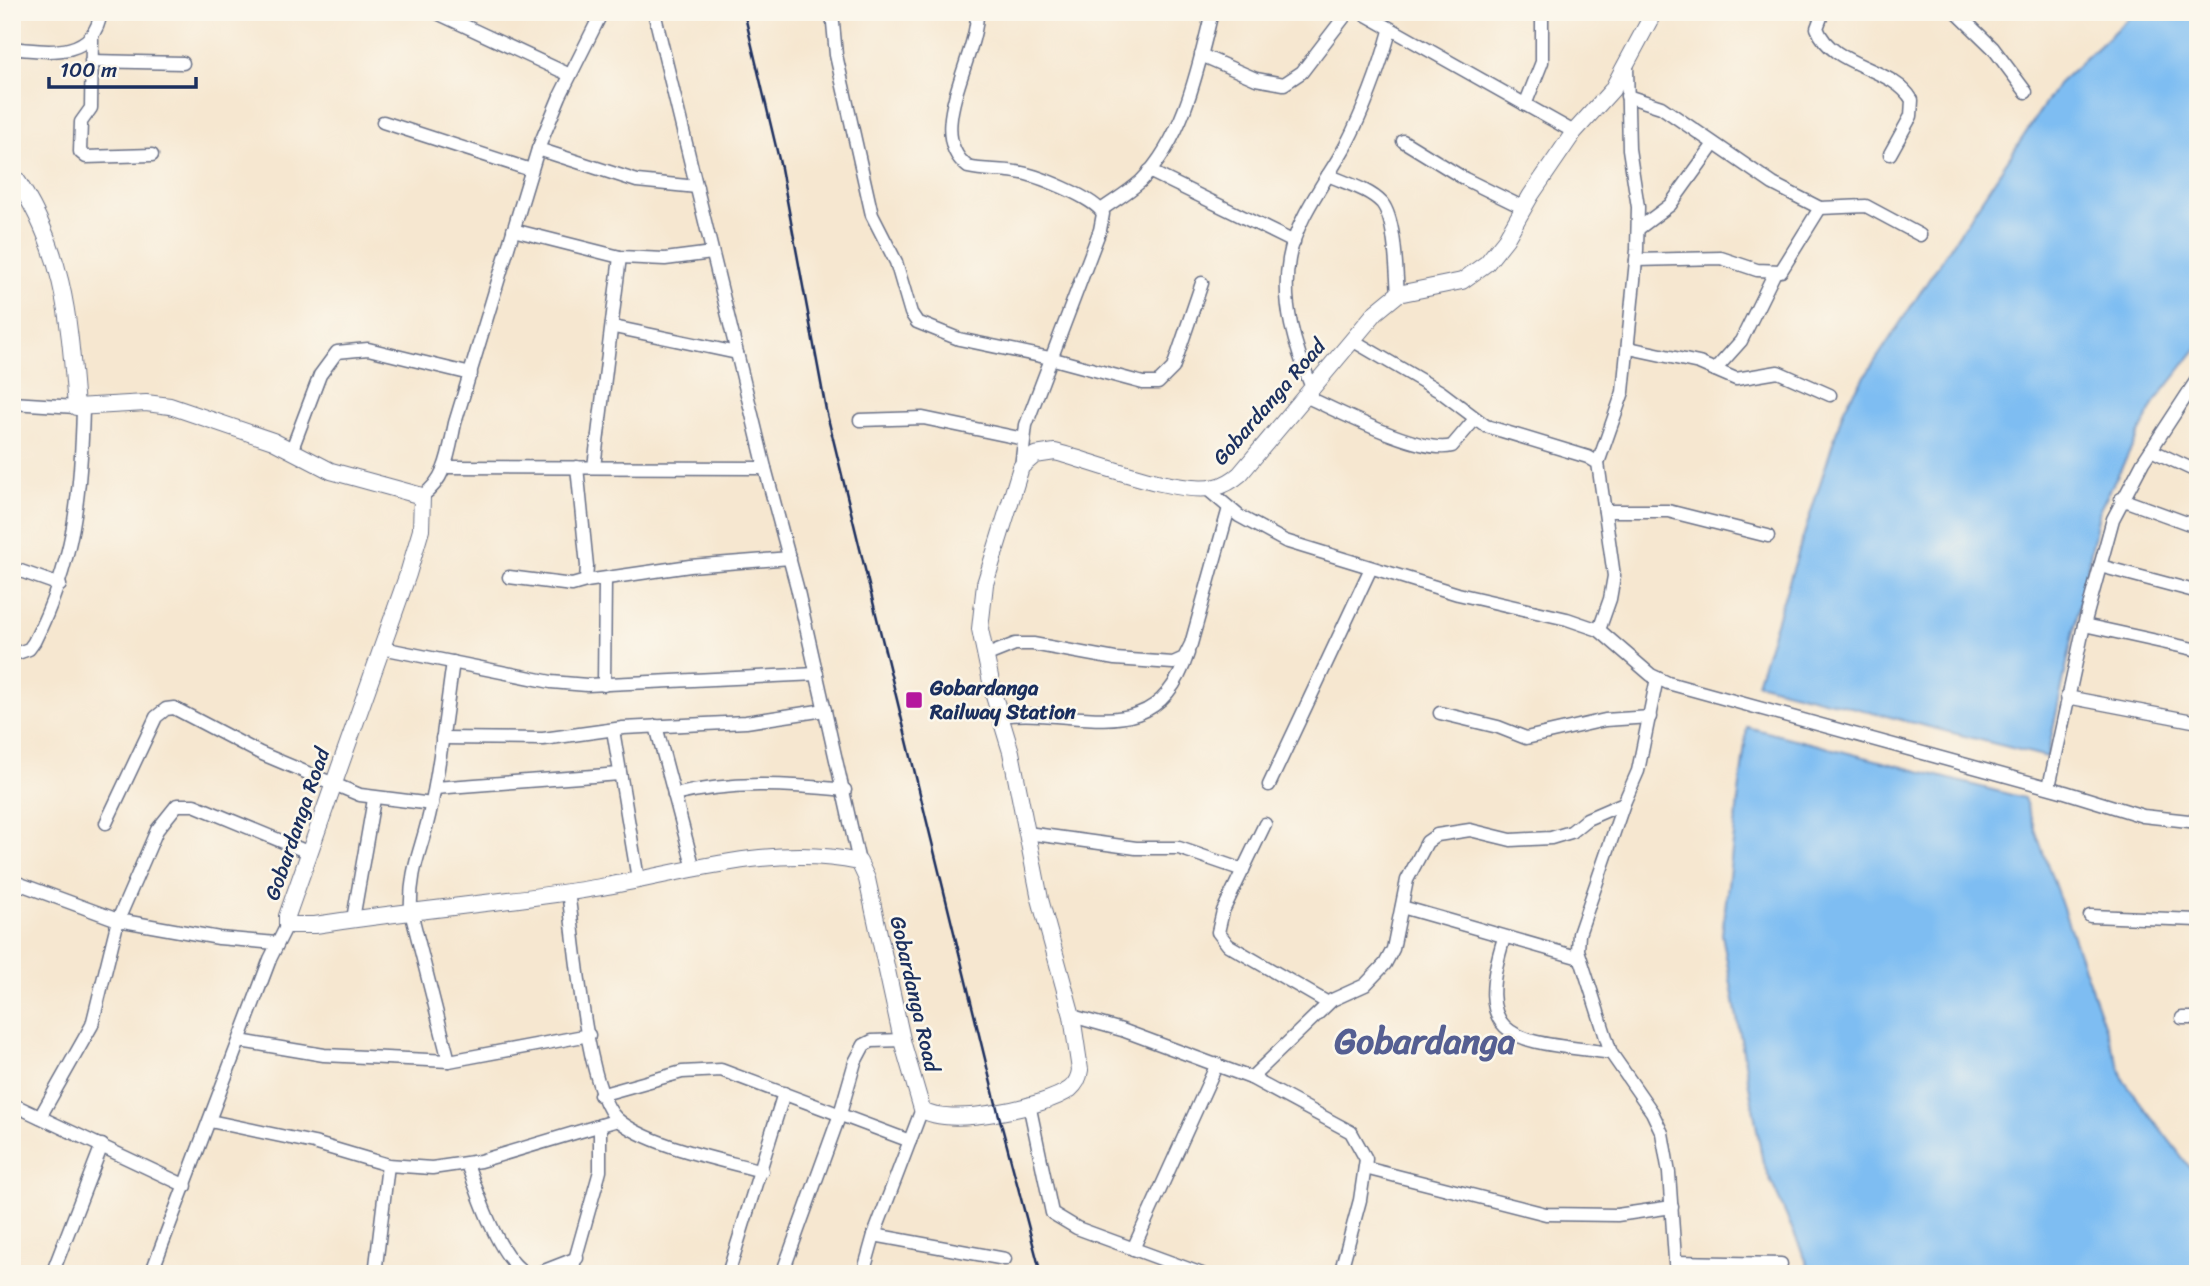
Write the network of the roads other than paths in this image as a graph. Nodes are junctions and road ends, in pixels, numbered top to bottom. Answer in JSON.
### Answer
{"nodes":[{"id":1,"x":101,"y":12,"type":"edge"},
{"id":2,"x":435,"y":12,"type":"edge"},
{"id":3,"x":602,"y":12,"type":"edge"},
{"id":4,"x":654,"y":12,"type":"edge"},
{"id":5,"x":832,"y":12,"type":"edge"},
{"id":6,"x":976,"y":12,"type":"edge"},
{"id":7,"x":1212,"y":12,"type":"edge"},
{"id":8,"x":1348,"y":12,"type":"edge"},
{"id":9,"x":1361,"y":12,"type":"edge"},
{"id":10,"x":1542,"y":12,"type":"edge"},
{"id":11,"x":1654,"y":12,"type":"edge"},
{"id":12,"x":1822,"y":12,"type":"edge"},
{"id":13,"x":1956,"y":12,"type":"edge"},
{"id":14,"x":1390,"y":31,"type":"junction"},
{"id":15,"x":92,"y":39,"type":"junction"},
{"id":16,"x":12,"y":48,"type":"edge"},
{"id":17,"x":1201,"y":55,"type":"junction"},
{"id":18,"x":91,"y":61,"type":"junction"},
{"id":19,"x":183,"y":63,"type":"dead end"},
{"id":20,"x":1627,"y":67,"type":"junction"},
{"id":21,"x":570,"y":75,"type":"junction"},
{"id":22,"x":2026,"y":92,"type":"dead end"},
{"id":23,"x":1627,"y":96,"type":"junction"},
{"id":24,"x":1525,"y":105,"type":"junction"},
{"id":25,"x":383,"y":122,"type":"dead end"},
{"id":26,"x":1574,"y":132,"type":"junction"},
{"id":27,"x":1403,"y":141,"type":"dead end"},
{"id":28,"x":1714,"y":144,"type":"junction"},
{"id":29,"x":538,"y":149,"type":"junction"},
{"id":30,"x":1890,"y":154,"type":"dead end"},
{"id":31,"x":152,"y":155,"type":"dead end"},
{"id":32,"x":531,"y":170,"type":"junction"},
{"id":33,"x":1149,"y":171,"type":"junction"},
{"id":34,"x":12,"y":173,"type":"edge"},
{"id":35,"x":1328,"y":176,"type":"junction"},
{"id":36,"x":697,"y":187,"type":"junction"},
{"id":37,"x":1524,"y":208,"type":"junction"},
{"id":38,"x":1820,"y":208,"type":"junction"},
{"id":39,"x":1101,"y":209,"type":"junction"},
{"id":40,"x":1638,"y":229,"type":"junction"},
{"id":41,"x":513,"y":230,"type":"junction"},
{"id":42,"x":1920,"y":235,"type":"dead end"},
{"id":43,"x":1294,"y":242,"type":"junction"},
{"id":44,"x":712,"y":253,"type":"junction"},
{"id":45,"x":620,"y":257,"type":"junction"},
{"id":46,"x":1636,"y":260,"type":"junction"},
{"id":47,"x":1775,"y":272,"type":"junction"},
{"id":48,"x":1202,"y":283,"type":"dead end"},
{"id":49,"x":1398,"y":294,"type":"junction"},
{"id":50,"x":614,"y":327,"type":"junction"},
{"id":51,"x":1352,"y":340,"type":"junction"},
{"id":52,"x":1629,"y":348,"type":"junction"},
{"id":53,"x":737,"y":353,"type":"junction"},
{"id":54,"x":1050,"y":359,"type":"junction"},
{"id":55,"x":1715,"y":370,"type":"junction"},
{"id":56,"x":471,"y":374,"type":"junction"},
{"id":57,"x":2197,"y":382,"type":"edge"},
{"id":58,"x":1308,"y":392,"type":"junction"},
{"id":59,"x":1830,"y":395,"type":"dead end"},
{"id":60,"x":12,"y":403,"type":"edge"},
{"id":61,"x":79,"y":408,"type":"junction"},
{"id":62,"x":1475,"y":419,"type":"junction"},
{"id":63,"x":860,"y":420,"type":"dead end"},
{"id":64,"x":1024,"y":439,"type":"junction"},
{"id":65,"x":292,"y":449,"type":"junction"},
{"id":66,"x":2151,"y":450,"type":"junction"},
{"id":67,"x":1598,"y":463,"type":"junction"},
{"id":68,"x":445,"y":467,"type":"junction"},
{"id":69,"x":577,"y":467,"type":"junction"},
{"id":70,"x":594,"y":467,"type":"junction"},
{"id":71,"x":1021,"y":467,"type":"junction"},
{"id":72,"x":765,"y":468,"type":"junction"},
{"id":73,"x":2198,"y":472,"type":"edge"},
{"id":74,"x":1206,"y":488,"type":"junction"},
{"id":75,"x":422,"y":496,"type":"junction"},
{"id":76,"x":2121,"y":499,"type":"junction"},
{"id":77,"x":1229,"y":508,"type":"junction"},
{"id":78,"x":1605,"y":510,"type":"junction"},
{"id":79,"x":2198,"y":527,"type":"edge"},
{"id":80,"x":1768,"y":536,"type":"dead end"},
{"id":81,"x":790,"y":558,"type":"junction"},
{"id":82,"x":2100,"y":566,"type":"junction"},
{"id":83,"x":12,"y":568,"type":"edge"},
{"id":84,"x":1371,"y":568,"type":"junction"},
{"id":85,"x":509,"y":577,"type":"dead end"},
{"id":86,"x":605,"y":579,"type":"junction"},
{"id":87,"x":586,"y":581,"type":"junction"},
{"id":88,"x":60,"y":585,"type":"junction"},
{"id":89,"x":2198,"y":592,"type":"edge"},
{"id":90,"x":2084,"y":625,"type":"junction"},
{"id":91,"x":1599,"y":630,"type":"junction"},
{"id":92,"x":383,"y":648,"type":"junction"},
{"id":93,"x":2198,"y":650,"type":"edge"},
{"id":94,"x":1188,"y":653,"type":"junction"},
{"id":95,"x":12,"y":655,"type":"edge"},
{"id":96,"x":985,"y":656,"type":"junction"},
{"id":97,"x":453,"y":662,"type":"junction"},
{"id":98,"x":817,"y":674,"type":"junction"},
{"id":99,"x":1657,"y":678,"type":"junction"},
{"id":100,"x":604,"y":685,"type":"junction"},
{"id":101,"x":2067,"y":697,"type":"junction"},
{"id":102,"x":825,"y":710,"type":"junction"},
{"id":103,"x":1440,"y":713,"type":"dead end"},
{"id":104,"x":1000,"y":716,"type":"junction"},
{"id":105,"x":1650,"y":717,"type":"junction"},
{"id":106,"x":2198,"y":722,"type":"edge"},
{"id":107,"x":656,"y":726,"type":"junction"},
{"id":108,"x":613,"y":730,"type":"junction"},
{"id":109,"x":442,"y":738,"type":"junction"},
{"id":110,"x":620,"y":774,"type":"junction"},
{"id":111,"x":333,"y":782,"type":"junction"},
{"id":112,"x":1269,"y":785,"type":"dead end"},
{"id":113,"x":2049,"y":787,"type":"junction"},
{"id":114,"x":435,"y":788,"type":"junction"},
{"id":115,"x":845,"y":790,"type":"junction"},
{"id":116,"x":674,"y":795,"type":"junction"},
{"id":117,"x":374,"y":799,"type":"junction"},
{"id":118,"x":1624,"y":803,"type":"junction"},
{"id":119,"x":432,"y":804,"type":"junction"},
{"id":120,"x":2198,"y":822,"type":"edge"},
{"id":121,"x":106,"y":823,"type":"dead end"},
{"id":122,"x":1265,"y":824,"type":"dead end"},
{"id":123,"x":1027,"y":833,"type":"junction"},
{"id":124,"x":310,"y":853,"type":"junction"},
{"id":125,"x":859,"y":862,"type":"junction"},
{"id":126,"x":694,"y":869,"type":"junction"},
{"id":127,"x":1243,"y":870,"type":"junction"},
{"id":128,"x":638,"y":880,"type":"junction"},
{"id":129,"x":13,"y":885,"type":"edge"},
{"id":130,"x":568,"y":892,"type":"junction"},
{"id":131,"x":1402,"y":907,"type":"junction"},
{"id":132,"x":411,"y":912,"type":"junction"},
{"id":133,"x":2091,"y":916,"type":"dead end"},
{"id":134,"x":353,"y":919,"type":"junction"},
{"id":135,"x":118,"y":920,"type":"junction"},
{"id":136,"x":2198,"y":920,"type":"edge"},
{"id":137,"x":288,"y":925,"type":"junction"},
{"id":138,"x":1504,"y":938,"type":"junction"},
{"id":139,"x":276,"y":943,"type":"junction"},
{"id":140,"x":1580,"y":958,"type":"junction"},
{"id":141,"x":1328,"y":1003,"type":"junction"},
{"id":142,"x":1072,"y":1016,"type":"junction"},
{"id":143,"x":2182,"y":1018,"type":"dead end"},
{"id":144,"x":2198,"y":1018,"type":"edge"},
{"id":145,"x":589,"y":1035,"type":"junction"},
{"id":146,"x":902,"y":1040,"type":"junction"},
{"id":147,"x":240,"y":1041,"type":"junction"},
{"id":148,"x":1611,"y":1053,"type":"junction"},
{"id":149,"x":449,"y":1061,"type":"junction"},
{"id":150,"x":1217,"y":1065,"type":"junction"},
{"id":151,"x":1251,"y":1078,"type":"junction"},
{"id":152,"x":784,"y":1093,"type":"junction"},
{"id":153,"x":600,"y":1095,"type":"junction"},
{"id":154,"x":12,"y":1104,"type":"edge"},
{"id":155,"x":1029,"y":1104,"type":"junction"},
{"id":156,"x":922,"y":1109,"type":"junction"},
{"id":157,"x":840,"y":1114,"type":"junction"},
{"id":158,"x":40,"y":1117,"type":"junction"},
{"id":159,"x":618,"y":1120,"type":"junction"},
{"id":160,"x":211,"y":1121,"type":"junction"},
{"id":161,"x":600,"y":1125,"type":"junction"},
{"id":162,"x":910,"y":1140,"type":"junction"},
{"id":163,"x":102,"y":1145,"type":"junction"},
{"id":164,"x":467,"y":1164,"type":"junction"},
{"id":165,"x":388,"y":1165,"type":"junction"},
{"id":166,"x":1365,"y":1168,"type":"junction"},
{"id":167,"x":762,"y":1171,"type":"junction"},
{"id":168,"x":186,"y":1186,"type":"junction"},
{"id":169,"x":1672,"y":1207,"type":"junction"},
{"id":170,"x":874,"y":1235,"type":"junction"},
{"id":171,"x":1133,"y":1249,"type":"junction"},
{"id":172,"x":577,"y":1258,"type":"junction"},
{"id":173,"x":1005,"y":1259,"type":"dead end"},
{"id":174,"x":1781,"y":1264,"type":"dead end"},
{"id":175,"x":1675,"y":1268,"type":"edge"},
{"id":176,"x":52,"y":1274,"type":"edge"},
{"id":177,"x":151,"y":1274,"type":"edge"},
{"id":178,"x":375,"y":1274,"type":"edge"},
{"id":179,"x":528,"y":1274,"type":"edge"},
{"id":180,"x":536,"y":1274,"type":"edge"},
{"id":181,"x":571,"y":1274,"type":"edge"},
{"id":182,"x":728,"y":1274,"type":"edge"},
{"id":183,"x":782,"y":1274,"type":"edge"},
{"id":184,"x":863,"y":1274,"type":"edge"},
{"id":185,"x":1202,"y":1274,"type":"edge"},
{"id":186,"x":1340,"y":1274,"type":"edge"}],
"edges":[{"from":1,"to":15,"type":"street"},
{"from":2,"to":21,"type":"street"},
{"from":3,"to":21,"type":"street"},
{"from":4,"to":36,"type":"street"},
{"from":5,"to":54,"type":"street"},
{"from":6,"to":39,"type":"street"},
{"from":7,"to":17,"type":"street"},
{"from":8,"to":17,"type":"street"},
{"from":9,"to":14,"type":"street"},
{"from":10,"to":24,"type":"street"},
{"from":11,"to":20,"type":"main road","name":"Gobardanga Road"},
{"from":12,"to":30,"type":"street"},
{"from":13,"to":22,"type":"street"},
{"from":14,"to":24,"type":"street"},
{"from":14,"to":35,"type":"street"},
{"from":15,"to":16,"type":"street"},
{"from":15,"to":18,"type":"street"},
{"from":17,"to":33,"type":"street"},
{"from":18,"to":19,"type":"street"},
{"from":18,"to":31,"type":"street"},
{"from":20,"to":23,"type":"street"},
{"from":20,"to":26,"type":"main road","name":"Gobardanga Road"},
{"from":21,"to":29,"type":"street"},
{"from":23,"to":28,"type":"street"},
{"from":23,"to":40,"type":"street"},
{"from":24,"to":26,"type":"street"},
{"from":25,"to":32,"type":"street"},
{"from":26,"to":37,"type":"main road","name":"Gobardanga Road"},
{"from":27,"to":37,"type":"street"},
{"from":28,"to":38,"type":"street"},
{"from":28,"to":40,"type":"street"},
{"from":29,"to":32,"type":"street"},
{"from":29,"to":36,"type":"street"},
{"from":32,"to":41,"type":"street"},
{"from":33,"to":39,"type":"street"},
{"from":33,"to":43,"type":"street"},
{"from":34,"to":61,"type":"main road"},
{"from":35,"to":43,"type":"street"},
{"from":35,"to":49,"type":"street"},
{"from":36,"to":44,"type":"street"},
{"from":37,"to":49,"type":"main road","name":"Gobardanga Road"},
{"from":38,"to":42,"type":"street"},
{"from":38,"to":47,"type":"street"},
{"from":39,"to":54,"type":"street"},
{"from":40,"to":46,"type":"street"},
{"from":41,"to":45,"type":"street"},
{"from":41,"to":56,"type":"street"},
{"from":43,"to":58,"type":"street"},
{"from":44,"to":45,"type":"street"},
{"from":44,"to":53,"type":"street"},
{"from":45,"to":50,"type":"street"},
{"from":46,"to":47,"type":"street"},
{"from":46,"to":52,"type":"street"},
{"from":47,"to":55,"type":"street"},
{"from":48,"to":54,"type":"street"},
{"from":49,"to":51,"type":"main road","name":"Gobardanga Road"},
{"from":50,"to":53,"type":"street"},
{"from":50,"to":70,"type":"street"},
{"from":51,"to":58,"type":"main road","name":"Gobardanga Road"},
{"from":51,"to":62,"type":"street"},
{"from":52,"to":55,"type":"street"},
{"from":52,"to":67,"type":"street"},
{"from":53,"to":72,"type":"street"},
{"from":54,"to":64,"type":"street"},
{"from":55,"to":59,"type":"street"},
{"from":56,"to":65,"type":"street"},
{"from":56,"to":68,"type":"street"},
{"from":57,"to":66,"type":"street"},
{"from":58,"to":62,"type":"street"},
{"from":58,"to":74,"type":"main road","name":"Gobardanga Road"},
{"from":60,"to":61,"type":"street"},
{"from":61,"to":65,"type":"main road"},
{"from":61,"to":88,"type":"street"},
{"from":62,"to":67,"type":"street"},
{"from":63,"to":64,"type":"street"},
{"from":64,"to":71,"type":"street"},
{"from":65,"to":75,"type":"main road"},
{"from":66,"to":73,"type":"street"},
{"from":66,"to":76,"type":"street"},
{"from":67,"to":78,"type":"street"},
{"from":68,"to":69,"type":"street"},
{"from":68,"to":75,"type":"street"},
{"from":69,"to":70,"type":"street"},
{"from":69,"to":87,"type":"street"},
{"from":70,"to":72,"type":"street"},
{"from":71,"to":74,"type":"main road","name":"Gobardanga Road"},
{"from":71,"to":96,"type":"main road"},
{"from":72,"to":81,"type":"street"},
{"from":74,"to":77,"type":"street"},
{"from":75,"to":92,"type":"main road","name":"Gobardanga Road"},
{"from":76,"to":79,"type":"street"},
{"from":76,"to":82,"type":"street"},
{"from":77,"to":84,"type":"street"},
{"from":77,"to":94,"type":"street"},
{"from":78,"to":80,"type":"street"},
{"from":78,"to":91,"type":"street"},
{"from":81,"to":86,"type":"street"},
{"from":81,"to":98,"type":"street"},
{"from":82,"to":89,"type":"street"},
{"from":82,"to":90,"type":"street"},
{"from":83,"to":88,"type":"street"},
{"from":84,"to":91,"type":"street"},
{"from":84,"to":112,"type":"street"},
{"from":85,"to":87,"type":"street"},
{"from":86,"to":87,"type":"street"},
{"from":86,"to":100,"type":"street"},
{"from":88,"to":95,"type":"street"},
{"from":90,"to":93,"type":"street"},
{"from":90,"to":101,"type":"street"},
{"from":91,"to":99,"type":"street"},
{"from":92,"to":97,"type":"street"},
{"from":92,"to":111,"type":"main road","name":"Gobardanga Road"},
{"from":94,"to":96,"type":"street"},
{"from":94,"to":104,"type":"street"},
{"from":96,"to":104,"type":"main road"},
{"from":97,"to":100,"type":"street"},
{"from":97,"to":109,"type":"street"},
{"from":98,"to":100,"type":"street"},
{"from":98,"to":102,"type":"street"},
{"from":99,"to":105,"type":"street"},
{"from":99,"to":113,"type":"street"},
{"from":101,"to":106,"type":"street"},
{"from":101,"to":113,"type":"street"},
{"from":102,"to":107,"type":"street"},
{"from":102,"to":115,"type":"street"},
{"from":103,"to":105,"type":"street"},
{"from":104,"to":123,"type":"main road"},
{"from":105,"to":118,"type":"street"},
{"from":107,"to":108,"type":"street"},
{"from":107,"to":116,"type":"street"},
{"from":108,"to":109,"type":"street"},
{"from":108,"to":110,"type":"street"},
{"from":109,"to":114,"type":"street"},
{"from":110,"to":114,"type":"street"},
{"from":110,"to":128,"type":"street"},
{"from":111,"to":117,"type":"street"},
{"from":111,"to":121,"type":"street"},
{"from":111,"to":124,"type":"main road","name":"Gobardanga Road"},
{"from":113,"to":120,"type":"street"},
{"from":114,"to":119,"type":"street"},
{"from":115,"to":116,"type":"street"},
{"from":115,"to":125,"type":"street"},
{"from":116,"to":126,"type":"street"},
{"from":117,"to":119,"type":"street"},
{"from":117,"to":134,"type":"street"},
{"from":118,"to":131,"type":"street"},
{"from":118,"to":140,"type":"street"},
{"from":119,"to":132,"type":"street"},
{"from":122,"to":127,"type":"street"},
{"from":123,"to":127,"type":"street"},
{"from":123,"to":142,"type":"main road"},
{"from":124,"to":135,"type":"street"},
{"from":124,"to":137,"type":"main road","name":"Gobardanga Road"},
{"from":125,"to":126,"type":"main road","name":"Gobardanga Road"},
{"from":125,"to":146,"type":"main road","name":"Gobardanga Road"},
{"from":126,"to":128,"type":"main road","name":"Gobardanga Road"},
{"from":127,"to":141,"type":"street"},
{"from":128,"to":130,"type":"main road","name":"Gobardanga Road"},
{"from":129,"to":135,"type":"street"},
{"from":130,"to":132,"type":"main road","name":"Gobardanga Road"},
{"from":130,"to":145,"type":"street"},
{"from":131,"to":138,"type":"street"},
{"from":131,"to":141,"type":"street"},
{"from":132,"to":134,"type":"main road","name":"Gobardanga Road"},
{"from":132,"to":149,"type":"street"},
{"from":133,"to":136,"type":"street"},
{"from":134,"to":137,"type":"main road","name":"Gobardanga Road"},
{"from":135,"to":139,"type":"street"},
{"from":135,"to":158,"type":"street"},
{"from":137,"to":139,"type":"street"},
{"from":138,"to":140,"type":"street"},
{"from":138,"to":148,"type":"street"},
{"from":139,"to":147,"type":"street"},
{"from":140,"to":148,"type":"street"},
{"from":141,"to":151,"type":"street"},
{"from":142,"to":150,"type":"street"},
{"from":142,"to":155,"type":"main road"},
{"from":143,"to":144,"type":"street"},
{"from":145,"to":149,"type":"street"},
{"from":145,"to":153,"type":"street"},
{"from":146,"to":156,"type":"main road","name":"Gobardanga Road"},
{"from":146,"to":157,"type":"street"},
{"from":147,"to":149,"type":"street"},
{"from":147,"to":160,"type":"street"},
{"from":148,"to":169,"type":"street"},
{"from":150,"to":151,"type":"street"},
{"from":150,"to":171,"type":"street"},
{"from":151,"to":166,"type":"street"},
{"from":152,"to":153,"type":"street"},
{"from":152,"to":157,"type":"street"},
{"from":152,"to":167,"type":"street"},
{"from":153,"to":159,"type":"street"},
{"from":154,"to":158,"type":"street"},
{"from":155,"to":156,"type":"main road"},
{"from":155,"to":171,"type":"street"},
{"from":156,"to":162,"type":"street"},
{"from":157,"to":162,"type":"street"},
{"from":157,"to":183,"type":"street"},
{"from":158,"to":163,"type":"street"},
{"from":159,"to":161,"type":"street"},
{"from":159,"to":167,"type":"street"},
{"from":160,"to":165,"type":"street"},
{"from":160,"to":168,"type":"street"},
{"from":161,"to":164,"type":"street"},
{"from":161,"to":172,"type":"street"},
{"from":162,"to":170,"type":"street"},
{"from":163,"to":168,"type":"street"},
{"from":163,"to":176,"type":"street"},
{"from":164,"to":165,"type":"street"},
{"from":164,"to":179,"type":"street"},
{"from":165,"to":178,"type":"street"},
{"from":166,"to":169,"type":"street"},
{"from":166,"to":186,"type":"street"},
{"from":167,"to":182,"type":"street"},
{"from":168,"to":177,"type":"street"},
{"from":169,"to":175,"type":"street"},
{"from":170,"to":173,"type":"street"},
{"from":170,"to":184,"type":"street"},
{"from":171,"to":185,"type":"street"},
{"from":172,"to":180,"type":"street"},
{"from":172,"to":181,"type":"street"},
{"from":174,"to":175,"type":"street"}]}
